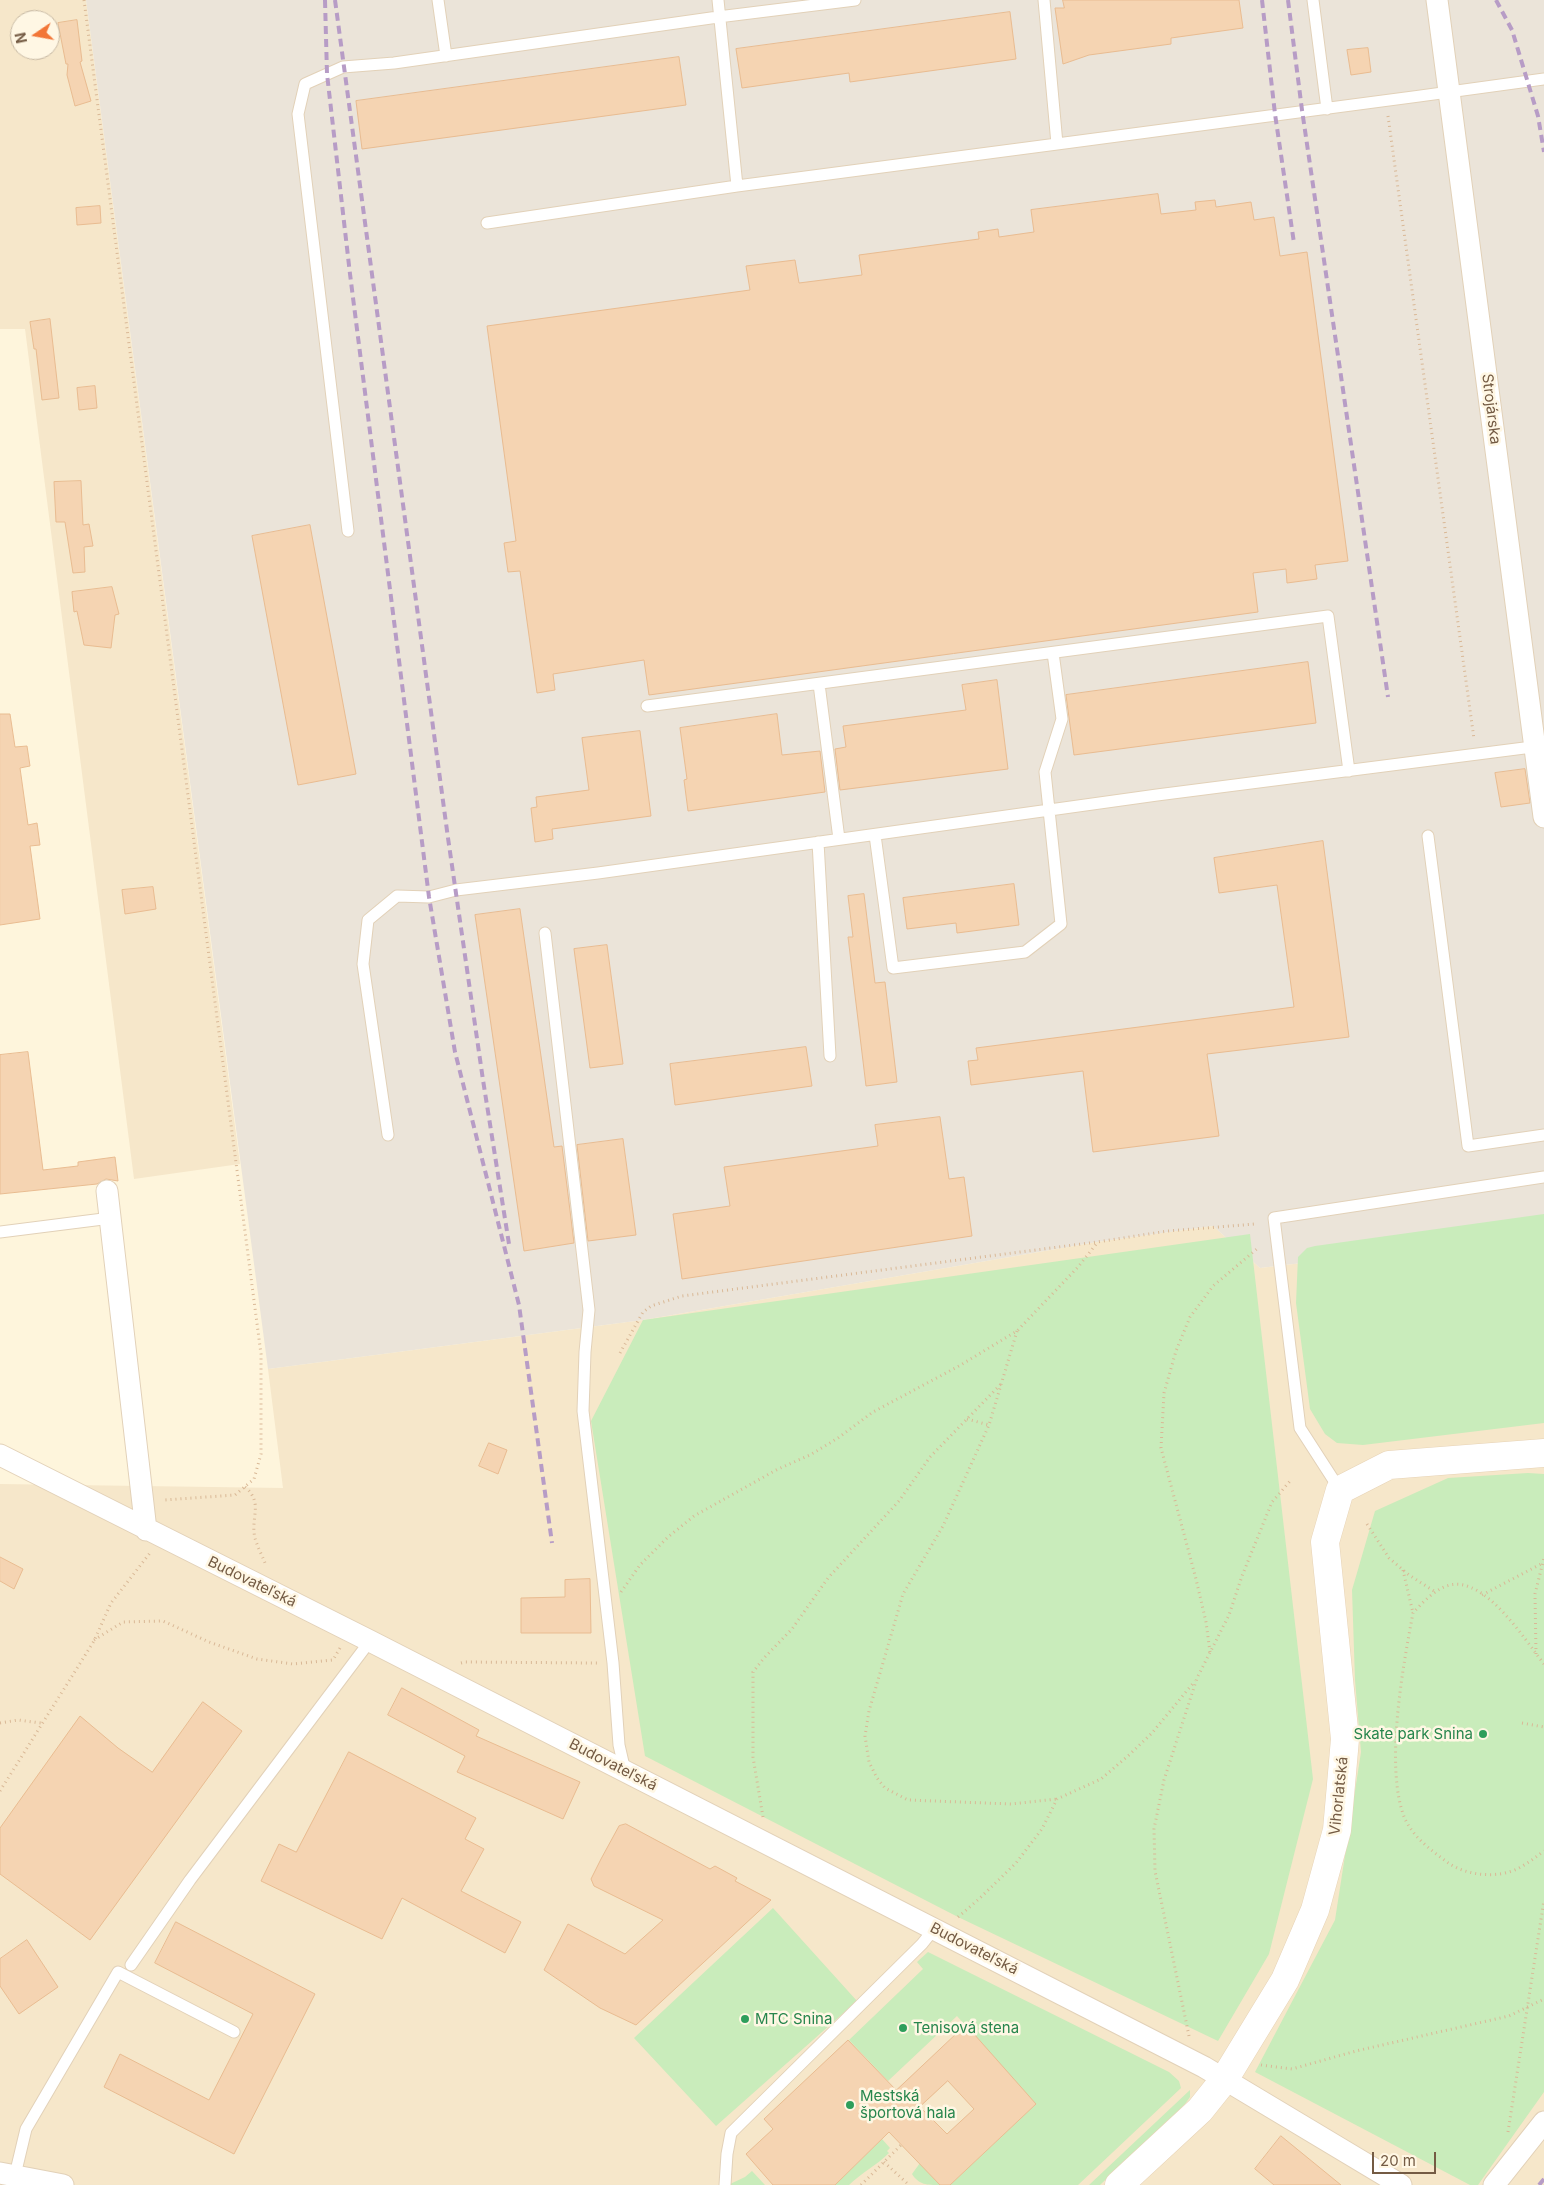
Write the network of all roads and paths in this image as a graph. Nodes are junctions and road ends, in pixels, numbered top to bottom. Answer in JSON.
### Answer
{"nodes":[{"id":1,"x":84,"y":0,"type":"edge"},
{"id":2,"x":438,"y":0,"type":"edge"},
{"id":3,"x":718,"y":0,"type":"edge"},
{"id":4,"x":855,"y":0,"type":"edge"},
{"id":5,"x":1044,"y":0,"type":"edge"},
{"id":6,"x":1313,"y":0,"type":"edge"},
{"id":7,"x":1437,"y":0,"type":"edge"},
{"id":8,"x":718,"y":17,"type":"junction"},
{"id":9,"x":446,"y":56,"type":"junction"},
{"id":10,"x":1544,"y":80,"type":"edge"},
{"id":11,"x":1449,"y":91,"type":"junction"},
{"id":12,"x":1385,"y":100,"type":"junction"},
{"id":13,"x":1327,"y":109,"type":"junction"},
{"id":14,"x":1058,"y":144,"type":"junction"},
{"id":15,"x":737,"y":186,"type":"junction"},
{"id":16,"x":486,"y":223,"type":"dead end"},
{"id":17,"x":348,"y":531,"type":"dead end"},
{"id":18,"x":1053,"y":653,"type":"junction"},
{"id":19,"x":820,"y":684,"type":"junction"},
{"id":20,"x":647,"y":706,"type":"dead end"},
{"id":21,"x":1539,"y":746,"type":"edge"},
{"id":22,"x":1476,"y":755,"type":"junction"},
{"id":23,"x":1349,"y":771,"type":"junction"},
{"id":24,"x":1048,"y":810,"type":"junction"},
{"id":25,"x":1544,"y":817,"type":"edge"},
{"id":26,"x":875,"y":835,"type":"junction"},
{"id":27,"x":1428,"y":836,"type":"dead end"},
{"id":28,"x":839,"y":840,"type":"junction"},
{"id":29,"x":818,"y":842,"type":"junction"},
{"id":30,"x":546,"y":933,"type":"dead end"},
{"id":31,"x":830,"y":1056,"type":"dead end"},
{"id":32,"x":388,"y":1135,"type":"dead end"},
{"id":33,"x":1544,"y":1135,"type":"edge"},
{"id":34,"x":1544,"y":1177,"type":"edge"},
{"id":35,"x":107,"y":1191,"type":"dead end"},
{"id":36,"x":110,"y":1218,"type":"junction"},
{"id":37,"x":1255,"y":1224,"type":"dead end"},
{"id":38,"x":0,"y":1232,"type":"edge"},
{"id":39,"x":1097,"y":1242,"type":"junction"},
{"id":40,"x":1258,"y":1248,"type":"dead end"},
{"id":41,"x":1017,"y":1331,"type":"junction"},
{"id":42,"x":620,"y":1353,"type":"dead end"},
{"id":43,"x":1002,"y":1383,"type":"junction"},
{"id":44,"x":967,"y":1419,"type":"junction"},
{"id":45,"x":989,"y":1425,"type":"junction"},
{"id":46,"x":1544,"y":1453,"type":"edge"},
{"id":47,"x":0,"y":1455,"type":"edge"},
{"id":48,"x":1291,"y":1480,"type":"dead end"},
{"id":49,"x":245,"y":1487,"type":"junction"},
{"id":50,"x":1340,"y":1490,"type":"junction"},
{"id":51,"x":143,"y":1501,"type":"junction"},
{"id":52,"x":1367,"y":1524,"type":"dead end"},
{"id":53,"x":146,"y":1530,"type":"junction"},
{"id":54,"x":151,"y":1553,"type":"dead end"},
{"id":55,"x":1544,"y":1558,"type":"edge"},
{"id":56,"x":1541,"y":1564,"type":"junction"},
{"id":57,"x":266,"y":1566,"type":"dead end"},
{"id":58,"x":1403,"y":1569,"type":"junction"},
{"id":59,"x":1437,"y":1593,"type":"junction"},
{"id":60,"x":1482,"y":1595,"type":"junction"},
{"id":61,"x":606,"y":1613,"type":"junction"},
{"id":62,"x":1413,"y":1613,"type":"junction"},
{"id":63,"x":94,"y":1641,"type":"junction"},
{"id":64,"x":370,"y":1641,"type":"junction"},
{"id":65,"x":341,"y":1646,"type":"dead end"},
{"id":66,"x":1210,"y":1653,"type":"junction"},
{"id":67,"x":1536,"y":1654,"type":"junction"},
{"id":68,"x":465,"y":1662,"type":"dead end"},
{"id":69,"x":613,"y":1663,"type":"junction"},
{"id":70,"x":1544,"y":1664,"type":"edge"},
{"id":71,"x":1197,"y":1678,"type":"junction"},
{"id":72,"x":0,"y":1723,"type":"edge"},
{"id":73,"x":41,"y":1723,"type":"junction"},
{"id":74,"x":1522,"y":1723,"type":"dead end"},
{"id":75,"x":1544,"y":1728,"type":"edge"},
{"id":76,"x":625,"y":1771,"type":"junction"},
{"id":77,"x":0,"y":1791,"type":"edge"},
{"id":78,"x":1057,"y":1799,"type":"junction"},
{"id":79,"x":762,"y":1817,"type":"dead end"},
{"id":80,"x":1544,"y":1851,"type":"edge"},
{"id":81,"x":1544,"y":1900,"type":"edge"},
{"id":82,"x":958,"y":1917,"type":"dead end"},
{"id":83,"x":934,"y":1929,"type":"junction"},
{"id":84,"x":131,"y":1965,"type":"dead end"},
{"id":85,"x":1544,"y":1999,"type":"edge"},
{"id":86,"x":1528,"y":2006,"type":"junction"},
{"id":87,"x":234,"y":2032,"type":"dead end"},
{"id":88,"x":1190,"y":2039,"type":"dead end"},
{"id":89,"x":1253,"y":2064,"type":"dead end"},
{"id":90,"x":1224,"y":2080,"type":"junction"},
{"id":91,"x":1544,"y":2122,"type":"edge"},
{"id":92,"x":901,"y":2145,"type":"dead end"},
{"id":93,"x":884,"y":2162,"type":"junction"},
{"id":94,"x":1511,"y":2164,"type":"junction"},
{"id":95,"x":8,"y":2174,"type":"edge"},
{"id":96,"x":63,"y":2185,"type":"edge"},
{"id":97,"x":725,"y":2185,"type":"edge"},
{"id":98,"x":861,"y":2185,"type":"edge"},
{"id":99,"x":909,"y":2185,"type":"edge"},
{"id":100,"x":1119,"y":2185,"type":"edge"},
{"id":101,"x":1401,"y":2185,"type":"edge"},
{"id":102,"x":1494,"y":2185,"type":"edge"}],
"edges":[{"from":1,"to":49,"type":"path"},
{"from":2,"to":9,"type":"lane"},
{"from":3,"to":8,"type":"lane"},
{"from":4,"to":8,"type":"lane"},
{"from":5,"to":14,"type":"lane"},
{"from":6,"to":13,"type":"lane"},
{"from":7,"to":11,"type":"street","name":"Strojárska"},
{"from":8,"to":9,"type":"lane"},
{"from":8,"to":15,"type":"lane"},
{"from":9,"to":17,"type":"lane"},
{"from":10,"to":11,"type":"lane"},
{"from":11,"to":12,"type":"lane"},
{"from":11,"to":21,"type":"street","name":"Strojárska"},
{"from":12,"to":13,"type":"lane"},
{"from":12,"to":22,"type":"path"},
{"from":13,"to":14,"type":"lane"},
{"from":14,"to":15,"type":"lane"},
{"from":15,"to":16,"type":"lane"},
{"from":18,"to":19,"type":"lane"},
{"from":18,"to":23,"type":"lane"},
{"from":18,"to":24,"type":"lane"},
{"from":19,"to":20,"type":"lane"},
{"from":19,"to":28,"type":"lane"},
{"from":21,"to":22,"type":"lane"},
{"from":21,"to":25,"type":"street","name":"Strojárska"},
{"from":22,"to":23,"type":"lane"},
{"from":23,"to":24,"type":"lane"},
{"from":24,"to":26,"type":"lane"},
{"from":24,"to":26,"type":"lane"},
{"from":26,"to":28,"type":"lane"},
{"from":27,"to":33,"type":"lane"},
{"from":28,"to":29,"type":"lane"},
{"from":29,"to":31,"type":"lane"},
{"from":29,"to":32,"type":"lane"},
{"from":30,"to":61,"type":"lane"},
{"from":34,"to":50,"type":"lane"},
{"from":35,"to":36,"type":"street"},
{"from":36,"to":38,"type":"lane"},
{"from":36,"to":51,"type":"street"},
{"from":37,"to":39,"type":"path"},
{"from":39,"to":41,"type":"path"},
{"from":39,"to":42,"type":"path"},
{"from":40,"to":66,"type":"path"},
{"from":41,"to":43,"type":"path"},
{"from":41,"to":61,"type":"path"},
{"from":43,"to":44,"type":"path"},
{"from":43,"to":45,"type":"path"},
{"from":44,"to":45,"type":"path"},
{"from":44,"to":79,"type":"path"},
{"from":45,"to":78,"type":"path"},
{"from":46,"to":50,"type":"main road"},
{"from":47,"to":53,"type":"street","name":"Budovateľská"},
{"from":48,"to":66,"type":"path"},
{"from":49,"to":51,"type":"path"},
{"from":49,"to":57,"type":"path"},
{"from":50,"to":90,"type":"main road","name":"Vihorlatská"},
{"from":51,"to":53,"type":"street"},
{"from":52,"to":58,"type":"path"},
{"from":53,"to":64,"type":"street","name":"Budovateľská"},
{"from":54,"to":63,"type":"path"},
{"from":55,"to":56,"type":"path"},
{"from":56,"to":60,"type":"path"},
{"from":56,"to":67,"type":"path"},
{"from":58,"to":59,"type":"path"},
{"from":58,"to":62,"type":"path"},
{"from":59,"to":60,"type":"path"},
{"from":59,"to":62,"type":"path"},
{"from":60,"to":67,"type":"path"},
{"from":61,"to":69,"type":"lane"},
{"from":62,"to":80,"type":"path"},
{"from":63,"to":65,"type":"path"},
{"from":63,"to":73,"type":"path"},
{"from":64,"to":76,"type":"street","name":"Budovateľská"},
{"from":64,"to":84,"type":"lane"},
{"from":66,"to":71,"type":"path"},
{"from":67,"to":70,"type":"path"},
{"from":68,"to":69,"type":"path"},
{"from":69,"to":76,"type":"lane"},
{"from":71,"to":78,"type":"path"},
{"from":71,"to":88,"type":"path"},
{"from":72,"to":73,"type":"path"},
{"from":73,"to":77,"type":"path"},
{"from":74,"to":75,"type":"path"},
{"from":76,"to":83,"type":"street","name":"Budovateľská"},
{"from":78,"to":82,"type":"path"},
{"from":81,"to":86,"type":"path"},
{"from":83,"to":90,"type":"street","name":"Budovateľská"},
{"from":83,"to":97,"type":"lane"},
{"from":85,"to":86,"type":"path"},
{"from":86,"to":89,"type":"path"},
{"from":86,"to":94,"type":"path"},
{"from":87,"to":95,"type":"lane"},
{"from":90,"to":100,"type":"main road","name":"Vihorlatská"},
{"from":90,"to":101,"type":"street","name":"Budovateľská"},
{"from":91,"to":94,"type":"street"},
{"from":92,"to":93,"type":"path"},
{"from":93,"to":98,"type":"path"},
{"from":93,"to":99,"type":"path"},
{"from":94,"to":102,"type":"street"},
{"from":95,"to":96,"type":"street"}]}
